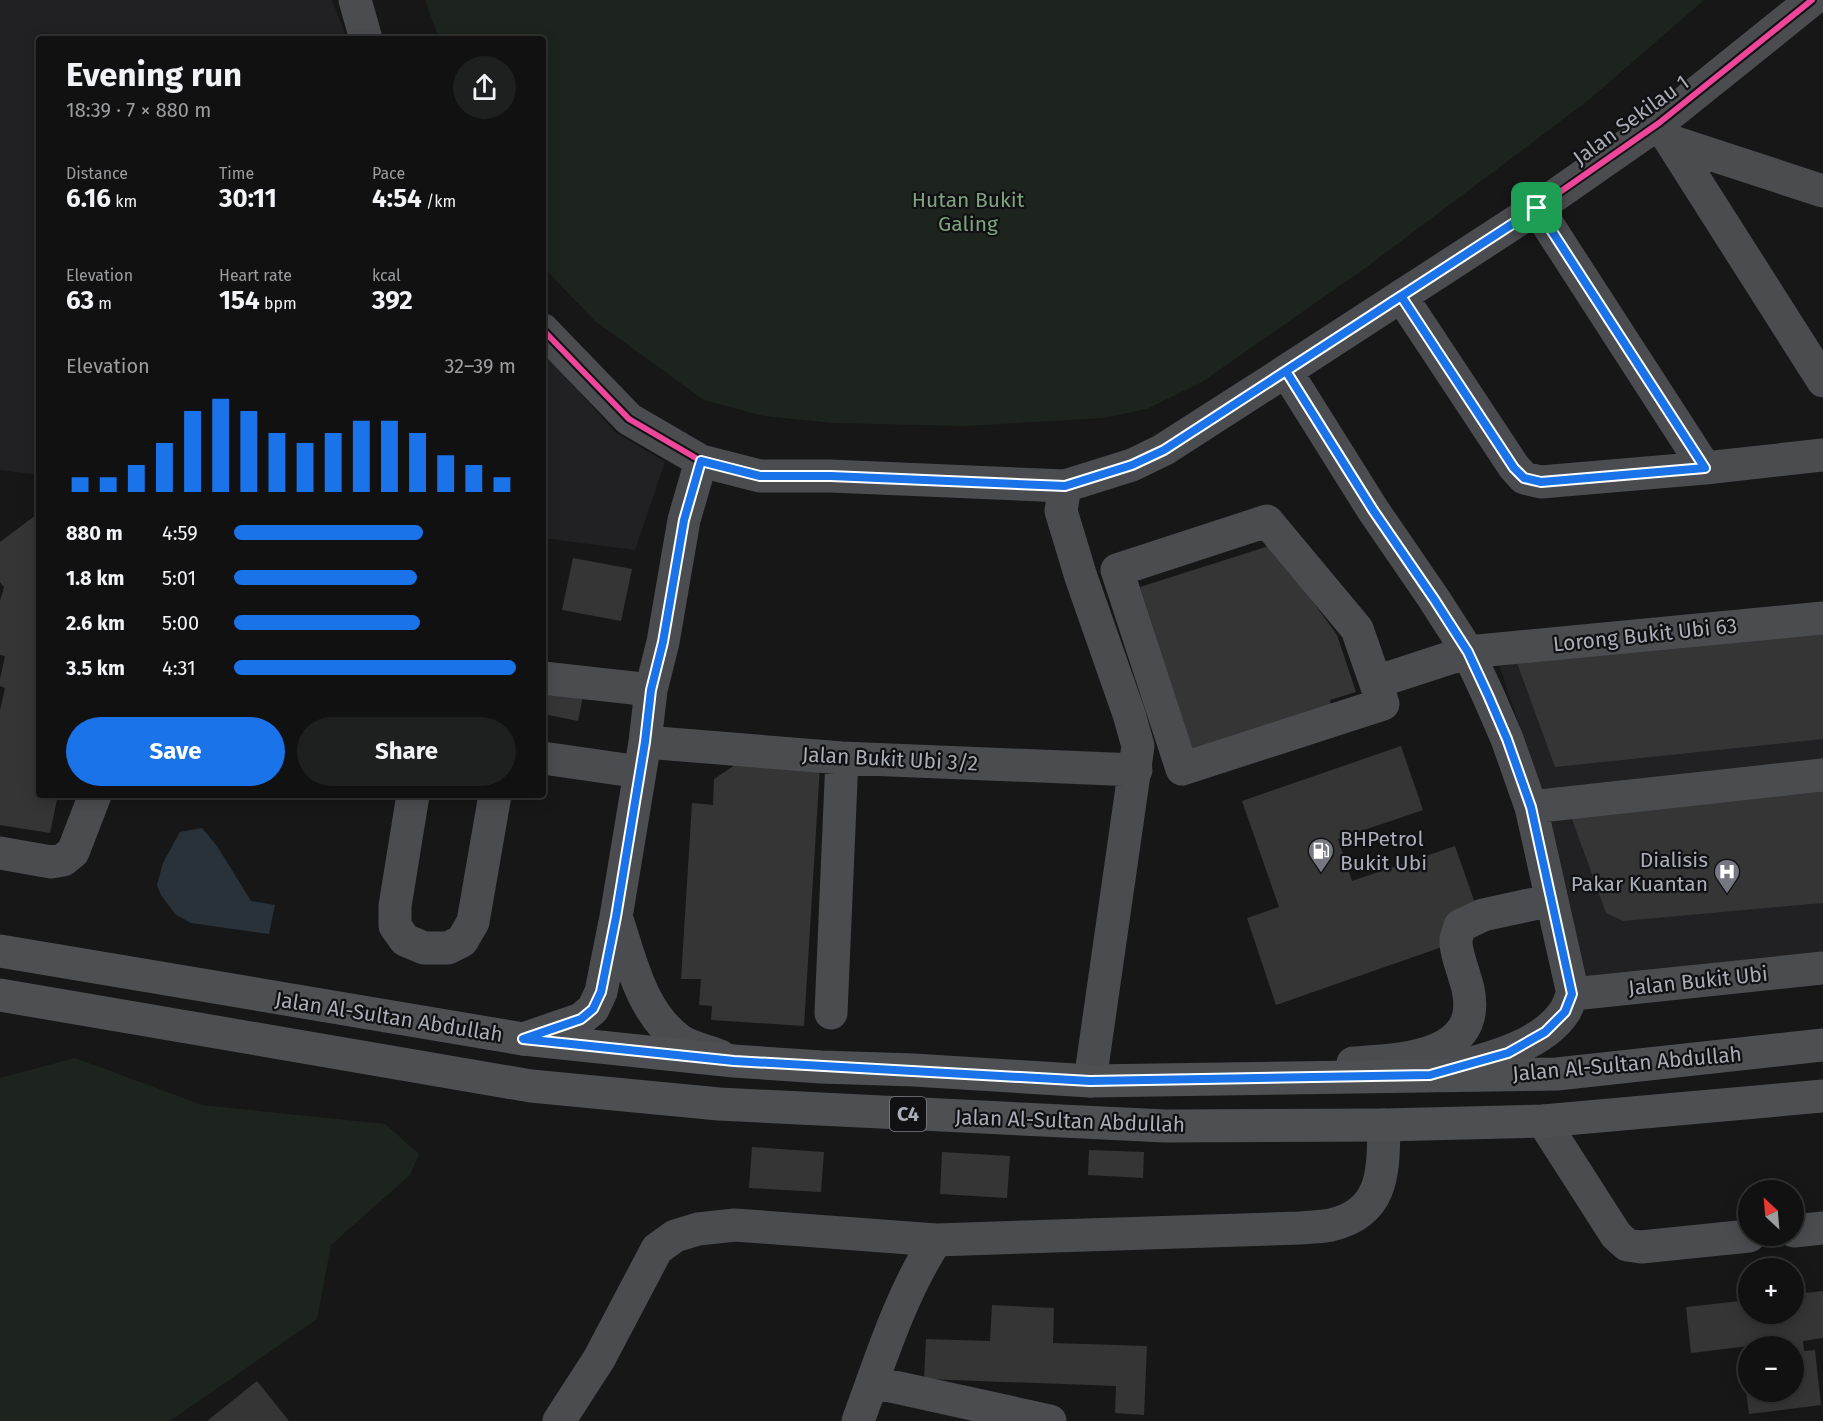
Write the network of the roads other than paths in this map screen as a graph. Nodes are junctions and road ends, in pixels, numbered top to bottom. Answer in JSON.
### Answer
{"nodes":[{"id":1,"x":355,"y":0,"type":"edge"},
{"id":2,"x":1812,"y":0,"type":"edge"},
{"id":3,"x":365,"y":36,"type":"edge"},
{"id":4,"x":1666,"y":132,"type":"junction"},
{"id":5,"x":1823,"y":191,"type":"edge"},
{"id":6,"x":1537,"y":208,"type":"junction"},
{"id":7,"x":1401,"y":296,"type":"junction"},
{"id":8,"x":546,"y":333,"type":"edge"},
{"id":9,"x":1286,"y":371,"type":"junction"},
{"id":10,"x":1823,"y":381,"type":"edge"},
{"id":11,"x":1823,"y":455,"type":"edge"},
{"id":12,"x":701,"y":461,"type":"junction"},
{"id":13,"x":1705,"y":468,"type":"junction"},
{"id":14,"x":1065,"y":486,"type":"junction"},
{"id":15,"x":1823,"y":618,"type":"edge"},
{"id":16,"x":1468,"y":652,"type":"junction"},
{"id":17,"x":546,"y":678,"type":"edge"},
{"id":18,"x":1376,"y":682,"type":"junction"},
{"id":19,"x":651,"y":690,"type":"junction"},
{"id":20,"x":642,"y":757,"type":"junction"},
{"id":21,"x":546,"y":758,"type":"edge"},
{"id":22,"x":842,"y":758,"type":"junction"},
{"id":23,"x":1136,"y":770,"type":"junction"},
{"id":24,"x":1823,"y":775,"type":"edge"},
{"id":25,"x":94,"y":798,"type":"edge"},
{"id":26,"x":412,"y":798,"type":"edge"},
{"id":27,"x":495,"y":798,"type":"edge"},
{"id":28,"x":1531,"y":807,"type":"junction"},
{"id":29,"x":0,"y":853,"type":"edge"},
{"id":30,"x":1552,"y":900,"type":"junction"},
{"id":31,"x":616,"y":917,"type":"junction"},
{"id":32,"x":4,"y":952,"type":"edge"},
{"id":33,"x":1823,"y":968,"type":"edge"},
{"id":34,"x":1572,"y":994,"type":"junction"},
{"id":35,"x":4,"y":996,"type":"edge"},
{"id":36,"x":831,"y":1013,"type":"dead end"},
{"id":37,"x":523,"y":1039,"type":"junction"},
{"id":38,"x":1823,"y":1045,"type":"edge"},
{"id":39,"x":734,"y":1061,"type":"junction"},
{"id":40,"x":1430,"y":1075,"type":"junction"},
{"id":41,"x":1215,"y":1079,"type":"junction"},
{"id":42,"x":1090,"y":1081,"type":"junction"},
{"id":43,"x":1823,"y":1096,"type":"edge"},
{"id":44,"x":1543,"y":1121,"type":"junction"},
{"id":45,"x":1384,"y":1125,"type":"junction"},
{"id":46,"x":1823,"y":1228,"type":"edge"},
{"id":47,"x":1804,"y":1230,"type":"edge"},
{"id":48,"x":1738,"y":1237,"type":"edge"},
{"id":49,"x":936,"y":1240,"type":"junction"},
{"id":50,"x":872,"y":1382,"type":"junction"},
{"id":51,"x":559,"y":1421,"type":"edge"},
{"id":52,"x":858,"y":1421,"type":"edge"},
{"id":53,"x":1050,"y":1421,"type":"edge"}],
"edges":[{"from":1,"to":3,"type":"street"},
{"from":2,"to":4,"type":"street","name":"Jalan Sekilau 1"},
{"from":4,"to":5,"type":"street"},
{"from":4,"to":6,"type":"street","name":"Jalan Sekilau 1"},
{"from":4,"to":10,"type":"street"},
{"from":6,"to":7,"type":"street","name":"Jalan Sekilau 1"},
{"from":6,"to":13,"type":"street"},
{"from":7,"to":9,"type":"street","name":"Jalan Sekilau 1"},
{"from":7,"to":13,"type":"street"},
{"from":8,"to":12,"type":"street","name":"Jalan Sekilau 1"},
{"from":9,"to":14,"type":"street","name":"Jalan Sekilau 1"},
{"from":9,"to":16,"type":"street"},
{"from":11,"to":13,"type":"street"},
{"from":12,"to":14,"type":"street","name":"Jalan Sekilau 1"},
{"from":12,"to":19,"type":"street"},
{"from":14,"to":23,"type":"street"},
{"from":15,"to":16,"type":"street","name":"Lorong Bukit Ubi 63"},
{"from":16,"to":18,"type":"street","name":"Lorong Bukit Ubi 63"},
{"from":16,"to":28,"type":"street"},
{"from":17,"to":19,"type":"street"},
{"from":18,"to":18,"type":"street"},
{"from":19,"to":20,"type":"street"},
{"from":20,"to":21,"type":"street","name":"Jalan Bukit Ubi 3/2"},
{"from":20,"to":22,"type":"street","name":"Jalan Bukit Ubi 3/2"},
{"from":20,"to":31,"type":"street"},
{"from":22,"to":23,"type":"street","name":"Jalan Bukit Ubi 3/2"},
{"from":22,"to":36,"type":"street"},
{"from":23,"to":42,"type":"street"},
{"from":24,"to":28,"type":"street"},
{"from":25,"to":29,"type":"street"},
{"from":26,"to":27,"type":"street"},
{"from":28,"to":30,"type":"street"},
{"from":30,"to":34,"type":"street"},
{"from":30,"to":41,"type":"street"},
{"from":31,"to":37,"type":"street"},
{"from":31,"to":39,"type":"street"},
{"from":32,"to":37,"type":"main road","name":"Jalan Al-Sultan Abdullah","number":"C4"},
{"from":33,"to":34,"type":"street","name":"Jalan Bukit Ubi"},
{"from":34,"to":40,"type":"street"},
{"from":35,"to":45,"type":"main road","name":"Jalan Al-Sultan Abdullah","number":"C4"},
{"from":37,"to":39,"type":"main road","name":"Jalan Al-Sultan Abdullah","number":"C4"},
{"from":38,"to":40,"type":"main road","name":"Jalan Al-Sultan Abdullah","number":"C4"},
{"from":39,"to":42,"type":"main road","name":"Jalan Al-Sultan Abdullah","number":"C4"},
{"from":40,"to":41,"type":"main road","name":"Jalan Al-Sultan Abdullah","number":"C4"},
{"from":41,"to":42,"type":"main road","name":"Jalan Al-Sultan Abdullah","number":"C4"},
{"from":43,"to":44,"type":"main road","name":"Jalan Al-Sultan Abdullah","number":"C4"},
{"from":44,"to":45,"type":"main road","name":"Jalan Al-Sultan Abdullah","number":"C4"},
{"from":44,"to":48,"type":"street"},
{"from":45,"to":49,"type":"street"},
{"from":46,"to":47,"type":"street"},
{"from":49,"to":50,"type":"street"},
{"from":49,"to":51,"type":"street"},
{"from":50,"to":52,"type":"street"},
{"from":50,"to":53,"type":"street"}]}
